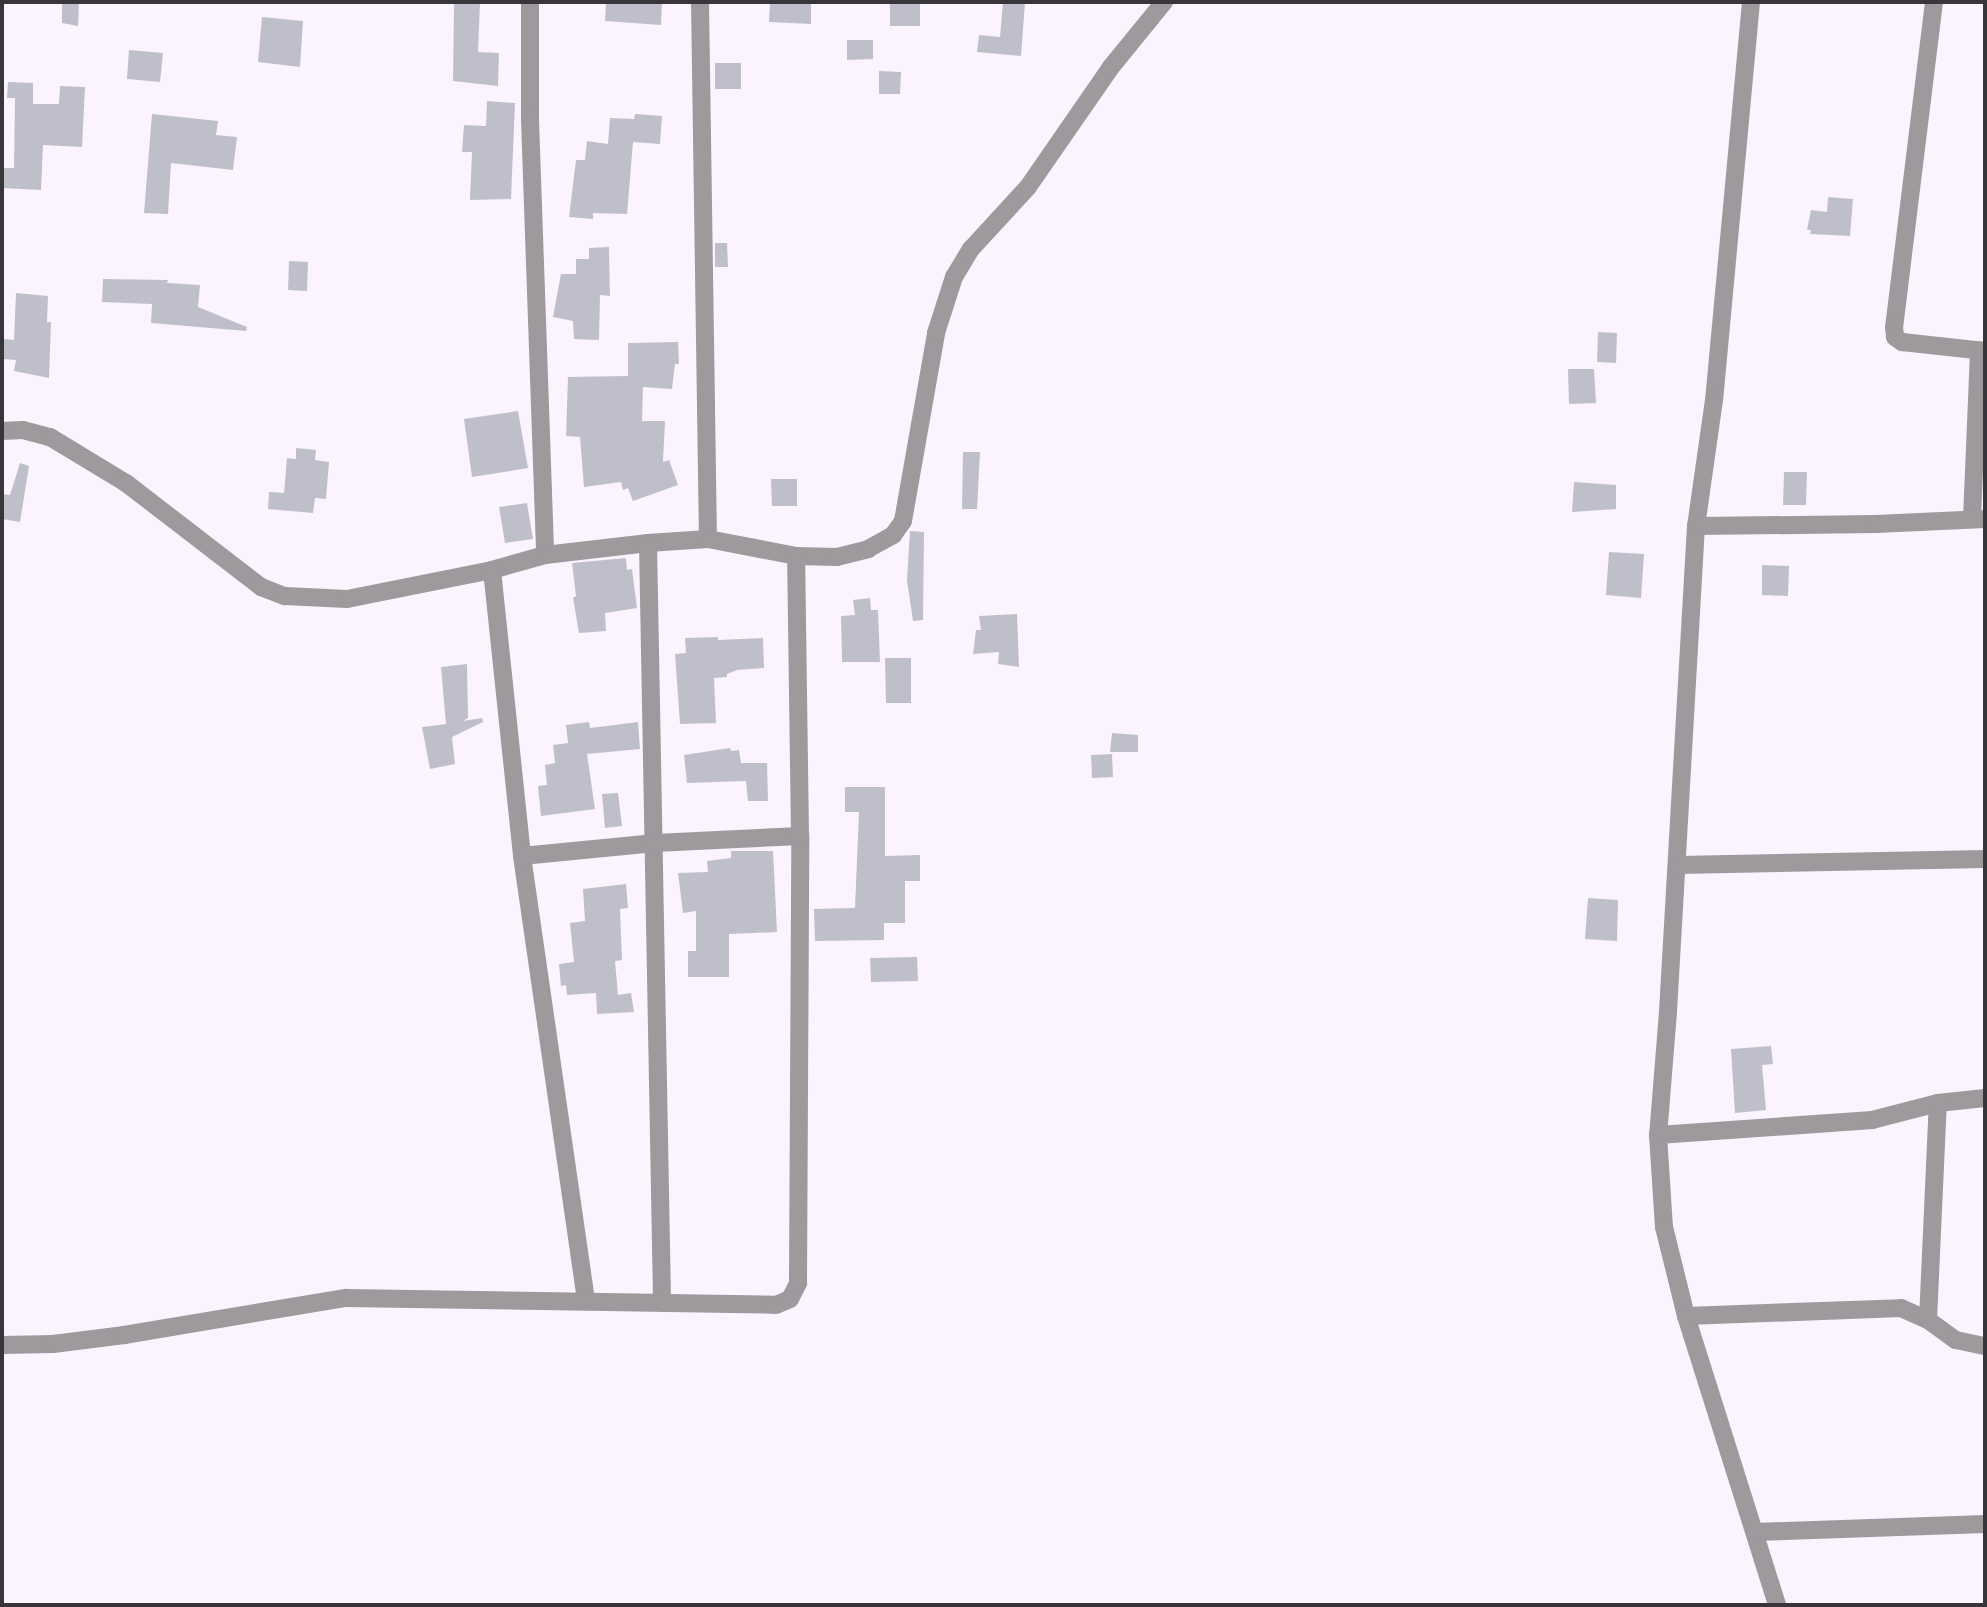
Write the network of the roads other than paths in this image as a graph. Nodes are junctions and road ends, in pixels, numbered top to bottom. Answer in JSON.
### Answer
{"nodes":[{"id":1,"x":530,"y":2,"type":"edge"},
{"id":2,"x":700,"y":2,"type":"edge"},
{"id":3,"x":1164,"y":2,"type":"edge"},
{"id":4,"x":1751,"y":2,"type":"edge"},
{"id":5,"x":1934,"y":2,"type":"edge"},
{"id":6,"x":1982,"y":351,"type":"edge"},
{"id":7,"x":2,"y":431,"type":"edge"},
{"id":8,"x":1978,"y":519,"type":"edge"},
{"id":9,"x":1696,"y":526,"type":"junction"},
{"id":10,"x":708,"y":539,"type":"junction"},
{"id":11,"x":649,"y":543,"type":"junction"},
{"id":12,"x":545,"y":555,"type":"junction"},
{"id":13,"x":796,"y":556,"type":"junction"},
{"id":14,"x":492,"y":570,"type":"junction"},
{"id":15,"x":800,"y":836,"type":"junction"},
{"id":16,"x":655,"y":844,"type":"junction"},
{"id":17,"x":522,"y":856,"type":"junction"},
{"id":18,"x":1985,"y":859,"type":"edge"},
{"id":19,"x":1678,"y":865,"type":"junction"},
{"id":20,"x":1985,"y":1098,"type":"edge"},
{"id":21,"x":1938,"y":1103,"type":"junction"},
{"id":22,"x":1658,"y":1135,"type":"junction"},
{"id":23,"x":586,"y":1301,"type":"junction"},
{"id":24,"x":662,"y":1303,"type":"junction"},
{"id":25,"x":1686,"y":1316,"type":"junction"},
{"id":26,"x":1928,"y":1320,"type":"junction"},
{"id":27,"x":2,"y":1345,"type":"edge"},
{"id":28,"x":1985,"y":1346,"type":"edge"},
{"id":29,"x":1985,"y":1524,"type":"edge"},
{"id":30,"x":1755,"y":1532,"type":"junction"},
{"id":31,"x":1777,"y":1605,"type":"edge"}],
"edges":[{"from":1,"to":12,"type":"street"},
{"from":2,"to":10,"type":"street"},
{"from":3,"to":13,"type":"street"},
{"from":4,"to":9,"type":"street"},
{"from":5,"to":6,"type":"street"},
{"from":6,"to":8,"type":"street"},
{"from":7,"to":14,"type":"street"},
{"from":8,"to":9,"type":"street"},
{"from":9,"to":19,"type":"street"},
{"from":10,"to":11,"type":"street"},
{"from":10,"to":13,"type":"street"},
{"from":11,"to":12,"type":"street"},
{"from":11,"to":16,"type":"street"},
{"from":12,"to":14,"type":"street"},
{"from":13,"to":15,"type":"street"},
{"from":14,"to":17,"type":"street"},
{"from":15,"to":16,"type":"street"},
{"from":15,"to":24,"type":"street"},
{"from":16,"to":17,"type":"street"},
{"from":16,"to":24,"type":"street"},
{"from":17,"to":23,"type":"street"},
{"from":18,"to":19,"type":"street"},
{"from":19,"to":22,"type":"street"},
{"from":20,"to":21,"type":"street"},
{"from":21,"to":22,"type":"street"},
{"from":21,"to":26,"type":"street"},
{"from":22,"to":25,"type":"street"},
{"from":23,"to":24,"type":"street"},
{"from":23,"to":27,"type":"street"},
{"from":25,"to":26,"type":"street"},
{"from":25,"to":30,"type":"street"},
{"from":26,"to":28,"type":"street"},
{"from":29,"to":30,"type":"street"},
{"from":30,"to":31,"type":"street"}]}
